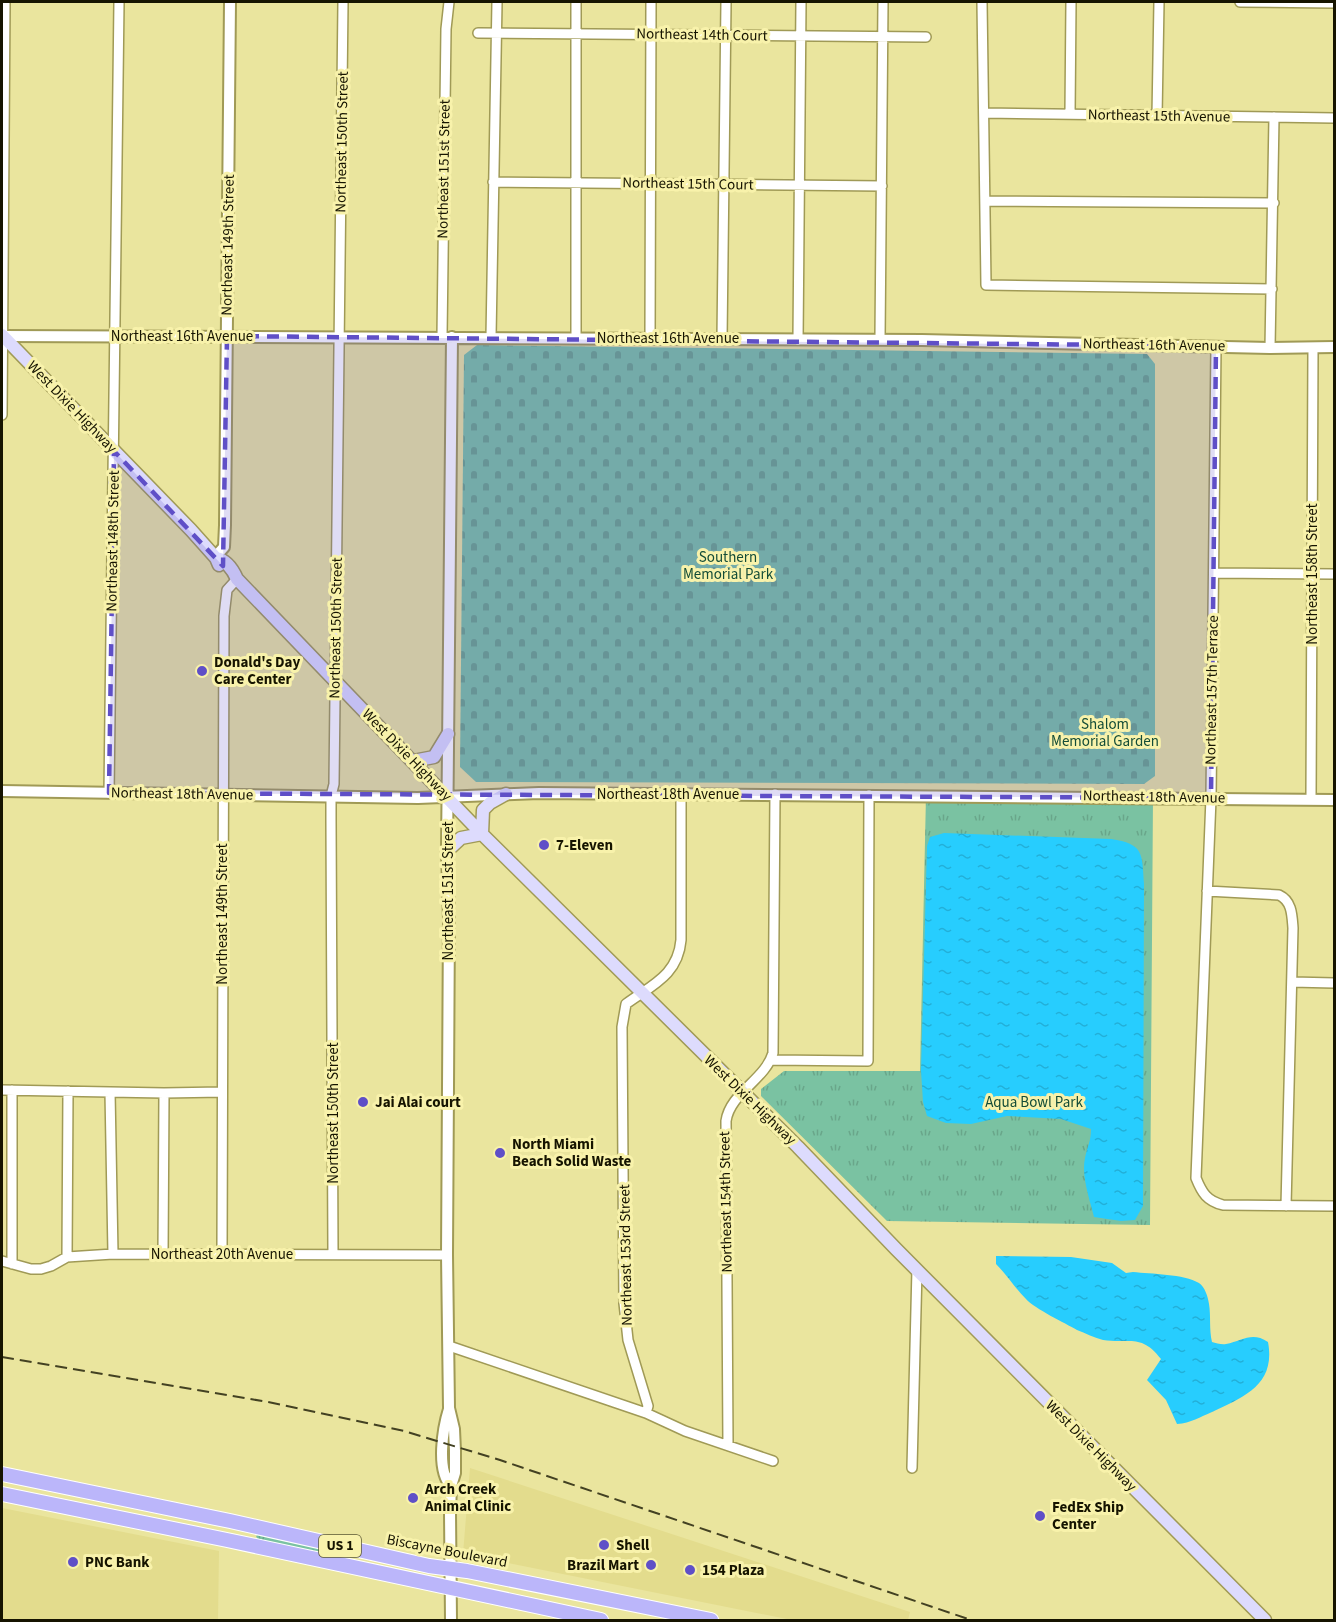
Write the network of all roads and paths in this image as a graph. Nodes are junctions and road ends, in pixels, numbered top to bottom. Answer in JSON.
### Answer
{"nodes":[{"id":1,"x":5,"y":2,"type":"edge"},
{"id":2,"x":119,"y":2,"type":"edge"},
{"id":3,"x":231,"y":2,"type":"edge"},
{"id":4,"x":343,"y":2,"type":"edge"},
{"id":5,"x":449,"y":2,"type":"edge"},
{"id":6,"x":497,"y":2,"type":"edge"},
{"id":7,"x":576,"y":2,"type":"edge"},
{"id":8,"x":651,"y":2,"type":"edge"},
{"id":9,"x":726,"y":2,"type":"edge"},
{"id":10,"x":801,"y":2,"type":"edge"},
{"id":11,"x":883,"y":2,"type":"edge"},
{"id":12,"x":982,"y":2,"type":"edge"},
{"id":13,"x":1071,"y":2,"type":"edge"},
{"id":14,"x":1159,"y":2,"type":"edge"},
{"id":15,"x":1240,"y":2,"type":"edge"},
{"id":16,"x":1335,"y":3,"type":"edge"},
{"id":17,"x":478,"y":33,"type":"dead end"},
{"id":18,"x":497,"y":33,"type":"junction"},
{"id":19,"x":576,"y":34,"type":"junction"},
{"id":20,"x":651,"y":34,"type":"junction"},
{"id":21,"x":725,"y":35,"type":"junction"},
{"id":22,"x":801,"y":36,"type":"junction"},
{"id":23,"x":883,"y":37,"type":"junction"},
{"id":24,"x":926,"y":37,"type":"dead end"},
{"id":25,"x":984,"y":113,"type":"junction"},
{"id":26,"x":1070,"y":114,"type":"junction"},
{"id":27,"x":1157,"y":116,"type":"junction"},
{"id":28,"x":1274,"y":117,"type":"junction"},
{"id":29,"x":1335,"y":118,"type":"edge"},
{"id":30,"x":494,"y":182,"type":"junction"},
{"id":31,"x":577,"y":183,"type":"junction"},
{"id":32,"x":651,"y":184,"type":"junction"},
{"id":33,"x":724,"y":184,"type":"junction"},
{"id":34,"x":799,"y":185,"type":"junction"},
{"id":35,"x":882,"y":186,"type":"junction"},
{"id":36,"x":985,"y":201,"type":"junction"},
{"id":37,"x":1274,"y":202,"type":"junction"},
{"id":38,"x":1272,"y":289,"type":"junction"},
{"id":39,"x":2,"y":336,"type":"edge"},
{"id":40,"x":115,"y":336,"type":"junction"},
{"id":41,"x":227,"y":336,"type":"junction"},
{"id":42,"x":339,"y":337,"type":"junction"},
{"id":43,"x":447,"y":337,"type":"junction"},
{"id":44,"x":491,"y":337,"type":"junction"},
{"id":45,"x":576,"y":338,"type":"junction"},
{"id":46,"x":650,"y":339,"type":"junction"},
{"id":47,"x":722,"y":339,"type":"junction"},
{"id":48,"x":880,"y":339,"type":"junction"},
{"id":49,"x":798,"y":340,"type":"junction"},
{"id":50,"x":1216,"y":346,"type":"junction"},
{"id":51,"x":1335,"y":347,"type":"edge"},
{"id":52,"x":1270,"y":348,"type":"junction"},
{"id":53,"x":1313,"y":348,"type":"junction"},
{"id":54,"x":2,"y":415,"type":"edge"},
{"id":55,"x":114,"y":451,"type":"junction"},
{"id":56,"x":215,"y":557,"type":"junction"},
{"id":57,"x":1214,"y":573,"type":"junction"},
{"id":58,"x":1312,"y":573,"type":"junction"},
{"id":59,"x":1335,"y":574,"type":"edge"},
{"id":60,"x":237,"y":578,"type":"junction"},
{"id":61,"x":336,"y":681,"type":"junction"},
{"id":62,"x":448,"y":734,"type":"junction"},
{"id":63,"x":413,"y":761,"type":"junction"},
{"id":64,"x":2,"y":790,"type":"edge"},
{"id":65,"x":109,"y":793,"type":"junction"},
{"id":66,"x":222,"y":794,"type":"junction"},
{"id":67,"x":506,"y":794,"type":"junction"},
{"id":68,"x":681,"y":794,"type":"junction"},
{"id":69,"x":775,"y":794,"type":"junction"},
{"id":70,"x":869,"y":795,"type":"junction"},
{"id":71,"x":331,"y":796,"type":"junction"},
{"id":72,"x":448,"y":797,"type":"junction"},
{"id":73,"x":1211,"y":798,"type":"junction"},
{"id":74,"x":1311,"y":799,"type":"junction"},
{"id":75,"x":1335,"y":800,"type":"edge"},
{"id":76,"x":482,"y":834,"type":"junction"},
{"id":77,"x":447,"y":850,"type":"junction"},
{"id":78,"x":1207,"y":891,"type":"junction"},
{"id":79,"x":1292,"y":982,"type":"junction"},
{"id":80,"x":1335,"y":983,"type":"edge"},
{"id":81,"x":642,"y":993,"type":"junction"},
{"id":82,"x":771,"y":1060,"type":"junction"},
{"id":83,"x":2,"y":1090,"type":"edge"},
{"id":84,"x":12,"y":1090,"type":"junction"},
{"id":85,"x":68,"y":1091,"type":"junction"},
{"id":86,"x":110,"y":1092,"type":"junction"},
{"id":87,"x":222,"y":1092,"type":"junction"},
{"id":88,"x":164,"y":1093,"type":"junction"},
{"id":89,"x":742,"y":1094,"type":"junction"},
{"id":90,"x":1286,"y":1206,"type":"junction"},
{"id":91,"x":1335,"y":1206,"type":"edge"},
{"id":92,"x":222,"y":1253,"type":"junction"},
{"id":93,"x":112,"y":1254,"type":"junction"},
{"id":94,"x":163,"y":1254,"type":"junction"},
{"id":95,"x":333,"y":1254,"type":"junction"},
{"id":96,"x":447,"y":1256,"type":"junction"},
{"id":97,"x":67,"y":1257,"type":"junction"},
{"id":98,"x":2,"y":1261,"type":"edge"},
{"id":99,"x":12,"y":1264,"type":"junction"},
{"id":100,"x":916,"y":1269,"type":"junction"},
{"id":101,"x":449,"y":1346,"type":"junction"},
{"id":102,"x":646,"y":1413,"type":"junction"},
{"id":103,"x":728,"y":1446,"type":"junction"},
{"id":104,"x":773,"y":1461,"type":"dead end"},
{"id":105,"x":912,"y":1468,"type":"dead end"},
{"id":106,"x":8,"y":1475,"type":"edge"},
{"id":107,"x":2,"y":1484,"type":"edge"},
{"id":108,"x":58,"y":1486,"type":"junction"},
{"id":109,"x":6,"y":1495,"type":"edge"},
{"id":110,"x":230,"y":1521,"type":"junction"},
{"id":111,"x":227,"y":1540,"type":"junction"},
{"id":112,"x":451,"y":1570,"type":"junction"},
{"id":113,"x":450,"y":1589,"type":"junction"},
{"id":114,"x":451,"y":1620,"type":"edge"},
{"id":115,"x":601,"y":1620,"type":"edge"},
{"id":116,"x":711,"y":1620,"type":"edge"},
{"id":117,"x":1265,"y":1620,"type":"edge"}],
"edges":[{"from":1,"to":39,"type":"street"},
{"from":2,"to":40,"type":"street","name":"Northeast 148th Street"},
{"from":3,"to":41,"type":"street","name":"Northeast 149th Street"},
{"from":4,"to":42,"type":"street","name":"Northeast 150th Street"},
{"from":5,"to":43,"type":"street","name":"Northeast 151st Street"},
{"from":6,"to":18,"type":"street"},
{"from":7,"to":19,"type":"street"},
{"from":8,"to":20,"type":"street"},
{"from":9,"to":21,"type":"street"},
{"from":10,"to":22,"type":"street"},
{"from":11,"to":23,"type":"street"},
{"from":12,"to":25,"type":"street"},
{"from":13,"to":26,"type":"street"},
{"from":14,"to":27,"type":"street"},
{"from":15,"to":16,"type":"street"},
{"from":17,"to":18,"type":"street","name":"Northeast 14th Court"},
{"from":18,"to":19,"type":"street","name":"Northeast 14th Court"},
{"from":18,"to":30,"type":"street"},
{"from":19,"to":20,"type":"street","name":"Northeast 14th Court"},
{"from":19,"to":31,"type":"street"},
{"from":20,"to":21,"type":"street","name":"Northeast 14th Court"},
{"from":20,"to":32,"type":"street"},
{"from":21,"to":22,"type":"street","name":"Northeast 14th Court"},
{"from":21,"to":33,"type":"street"},
{"from":22,"to":23,"type":"street","name":"Northeast 14th Court"},
{"from":22,"to":34,"type":"street"},
{"from":23,"to":24,"type":"street","name":"Northeast 14th Court"},
{"from":23,"to":35,"type":"street"},
{"from":25,"to":26,"type":"street","name":"Northeast 15th Avenue"},
{"from":25,"to":36,"type":"street"},
{"from":26,"to":27,"type":"street","name":"Northeast 15th Avenue"},
{"from":27,"to":28,"type":"street","name":"Northeast 15th Avenue"},
{"from":28,"to":29,"type":"street","name":"Northeast 15th Avenue"},
{"from":28,"to":37,"type":"street"},
{"from":30,"to":31,"type":"street","name":"Northeast 15th Court"},
{"from":30,"to":44,"type":"street"},
{"from":31,"to":32,"type":"street","name":"Northeast 15th Court"},
{"from":31,"to":45,"type":"street"},
{"from":32,"to":33,"type":"street","name":"Northeast 15th Court"},
{"from":32,"to":46,"type":"street"},
{"from":33,"to":34,"type":"street","name":"Northeast 15th Court"},
{"from":33,"to":47,"type":"street"},
{"from":34,"to":35,"type":"street","name":"Northeast 15th Court"},
{"from":34,"to":49,"type":"street"},
{"from":35,"to":48,"type":"street"},
{"from":36,"to":37,"type":"street"},
{"from":36,"to":38,"type":"street"},
{"from":37,"to":38,"type":"street"},
{"from":38,"to":52,"type":"street"},
{"from":39,"to":40,"type":"street","name":"Northeast 16th Avenue"},
{"from":39,"to":54,"type":"street"},
{"from":39,"to":55,"type":"main road","name":"West Dixie Highway"},
{"from":40,"to":41,"type":"street","name":"Northeast 16th Avenue"},
{"from":40,"to":55,"type":"street","name":"Northeast 148th Street"},
{"from":41,"to":42,"type":"street","name":"Northeast 16th Avenue"},
{"from":41,"to":56,"type":"street","name":"Northeast 149th Street"},
{"from":42,"to":43,"type":"street","name":"Northeast 16th Avenue"},
{"from":42,"to":61,"type":"street","name":"Northeast 150th Street"},
{"from":43,"to":44,"type":"street","name":"Northeast 16th Avenue"},
{"from":43,"to":62,"type":"street","name":"Northeast 151st Street"},
{"from":44,"to":45,"type":"street","name":"Northeast 16th Avenue"},
{"from":45,"to":46,"type":"street","name":"Northeast 16th Avenue"},
{"from":46,"to":47,"type":"street","name":"Northeast 16th Avenue"},
{"from":47,"to":49,"type":"street","name":"Northeast 16th Avenue"},
{"from":48,"to":49,"type":"street","name":"Northeast 16th Avenue"},
{"from":48,"to":50,"type":"street","name":"Northeast 16th Avenue"},
{"from":50,"to":52,"type":"street","name":"Northeast 16th Avenue"},
{"from":50,"to":57,"type":"street","name":"Northeast 157th Terrace"},
{"from":51,"to":53,"type":"street","name":"Northeast 16th Avenue"},
{"from":52,"to":53,"type":"street","name":"Northeast 16th Avenue"},
{"from":53,"to":58,"type":"street","name":"Northeast 158th Street"},
{"from":55,"to":56,"type":"main road","name":"West Dixie Highway"},
{"from":55,"to":65,"type":"street","name":"Northeast 148th Street"},
{"from":56,"to":60,"type":"main road","name":"West Dixie Highway"},
{"from":57,"to":58,"type":"street"},
{"from":57,"to":73,"type":"street","name":"Northeast 157th Terrace"},
{"from":58,"to":59,"type":"street"},
{"from":58,"to":74,"type":"street","name":"Northeast 158th Street"},
{"from":60,"to":61,"type":"main road","name":"West Dixie Highway"},
{"from":60,"to":66,"type":"street","name":"Northeast 149th Street"},
{"from":61,"to":63,"type":"main road","name":"West Dixie Highway"},
{"from":61,"to":71,"type":"street","name":"Northeast 150th Street"},
{"from":62,"to":63,"type":"main road"},
{"from":62,"to":72,"type":"street","name":"Northeast 151st Street"},
{"from":63,"to":72,"type":"main road","name":"West Dixie Highway"},
{"from":64,"to":65,"type":"street","name":"Northeast 18th Avenue"},
{"from":65,"to":66,"type":"street","name":"Northeast 18th Avenue"},
{"from":66,"to":71,"type":"street","name":"Northeast 18th Avenue"},
{"from":66,"to":87,"type":"street","name":"Northeast 149th Street"},
{"from":67,"to":68,"type":"street","name":"Northeast 18th Avenue"},
{"from":67,"to":72,"type":"street","name":"Northeast 18th Avenue"},
{"from":67,"to":76,"type":"main road"},
{"from":68,"to":69,"type":"street","name":"Northeast 18th Avenue"},
{"from":68,"to":81,"type":"street","name":"Northeast 153rd Street"},
{"from":69,"to":70,"type":"street","name":"Northeast 18th Avenue"},
{"from":69,"to":82,"type":"street"},
{"from":70,"to":73,"type":"street","name":"Northeast 18th Avenue"},
{"from":70,"to":82,"type":"street"},
{"from":71,"to":72,"type":"street","name":"Northeast 18th Avenue"},
{"from":71,"to":95,"type":"street","name":"Northeast 150th Street"},
{"from":72,"to":76,"type":"main road","name":"West Dixie Highway"},
{"from":72,"to":77,"type":"street","name":"Northeast 151st Street"},
{"from":73,"to":74,"type":"street","name":"Northeast 18th Avenue"},
{"from":73,"to":78,"type":"street","name":"Northeast 157th Terrace"},
{"from":74,"to":75,"type":"street","name":"Northeast 18th Avenue"},
{"from":76,"to":77,"type":"main road"},
{"from":76,"to":81,"type":"main road","name":"West Dixie Highway"},
{"from":77,"to":96,"type":"street","name":"Northeast 151st Street"},
{"from":78,"to":79,"type":"street"},
{"from":78,"to":90,"type":"street","name":"Northeast 157th Terrace"},
{"from":79,"to":80,"type":"street"},
{"from":79,"to":90,"type":"street"},
{"from":81,"to":89,"type":"main road","name":"West Dixie Highway"},
{"from":81,"to":102,"type":"street","name":"Northeast 153rd Street"},
{"from":82,"to":89,"type":"street","name":"Northeast 154th Street"},
{"from":83,"to":84,"type":"street"},
{"from":84,"to":85,"type":"street"},
{"from":84,"to":99,"type":"street"},
{"from":85,"to":86,"type":"street"},
{"from":85,"to":97,"type":"street"},
{"from":86,"to":88,"type":"street"},
{"from":86,"to":93,"type":"street"},
{"from":87,"to":88,"type":"street"},
{"from":87,"to":92,"type":"street","name":"Northeast 149th Street"},
{"from":88,"to":94,"type":"street"},
{"from":89,"to":100,"type":"main road","name":"West Dixie Highway"},
{"from":89,"to":103,"type":"street","name":"Northeast 154th Street"},
{"from":90,"to":91,"type":"street"},
{"from":92,"to":94,"type":"street","name":"Northeast 20th Avenue"},
{"from":92,"to":95,"type":"street","name":"Northeast 20th Avenue"},
{"from":93,"to":94,"type":"street","name":"Northeast 20th Avenue"},
{"from":93,"to":97,"type":"street","name":"Northeast 20th Avenue"},
{"from":95,"to":96,"type":"street","name":"Northeast 20th Avenue"},
{"from":96,"to":101,"type":"street","name":"Northeast 151st Street"},
{"from":97,"to":99,"type":"street","name":"Northeast 20th Avenue"},
{"from":98,"to":99,"type":"street","name":"Northeast 20th Avenue"},
{"from":100,"to":105,"type":"street"},
{"from":100,"to":117,"type":"main road","name":"West Dixie Highway"},
{"from":101,"to":102,"type":"street"},
{"from":101,"to":112,"type":"street","name":"Northeast 151st Street"},
{"from":102,"to":103,"type":"street"},
{"from":103,"to":104,"type":"street"},
{"from":106,"to":107,"type":"main road"},
{"from":106,"to":108,"type":"main road","name":"Biscayne Boulevard","number":"US 1"},
{"from":108,"to":109,"type":"main road"},
{"from":108,"to":110,"type":"main road","name":"Biscayne Boulevard","number":"US 1"},
{"from":109,"to":111,"type":"main road","number":"US 1"},
{"from":110,"to":111,"type":"main road"},
{"from":110,"to":112,"type":"main road","name":"Biscayne Boulevard","number":"US 1"},
{"from":111,"to":113,"type":"main road","number":"US 1"},
{"from":112,"to":113,"type":"street","name":"Northeast 151st Street"},
{"from":112,"to":116,"type":"main road","name":"Biscayne Boulevard","number":"US 1"},
{"from":113,"to":114,"type":"street","name":"Northeast 151st Street"},
{"from":113,"to":115,"type":"main road","number":"US 1"}]}
